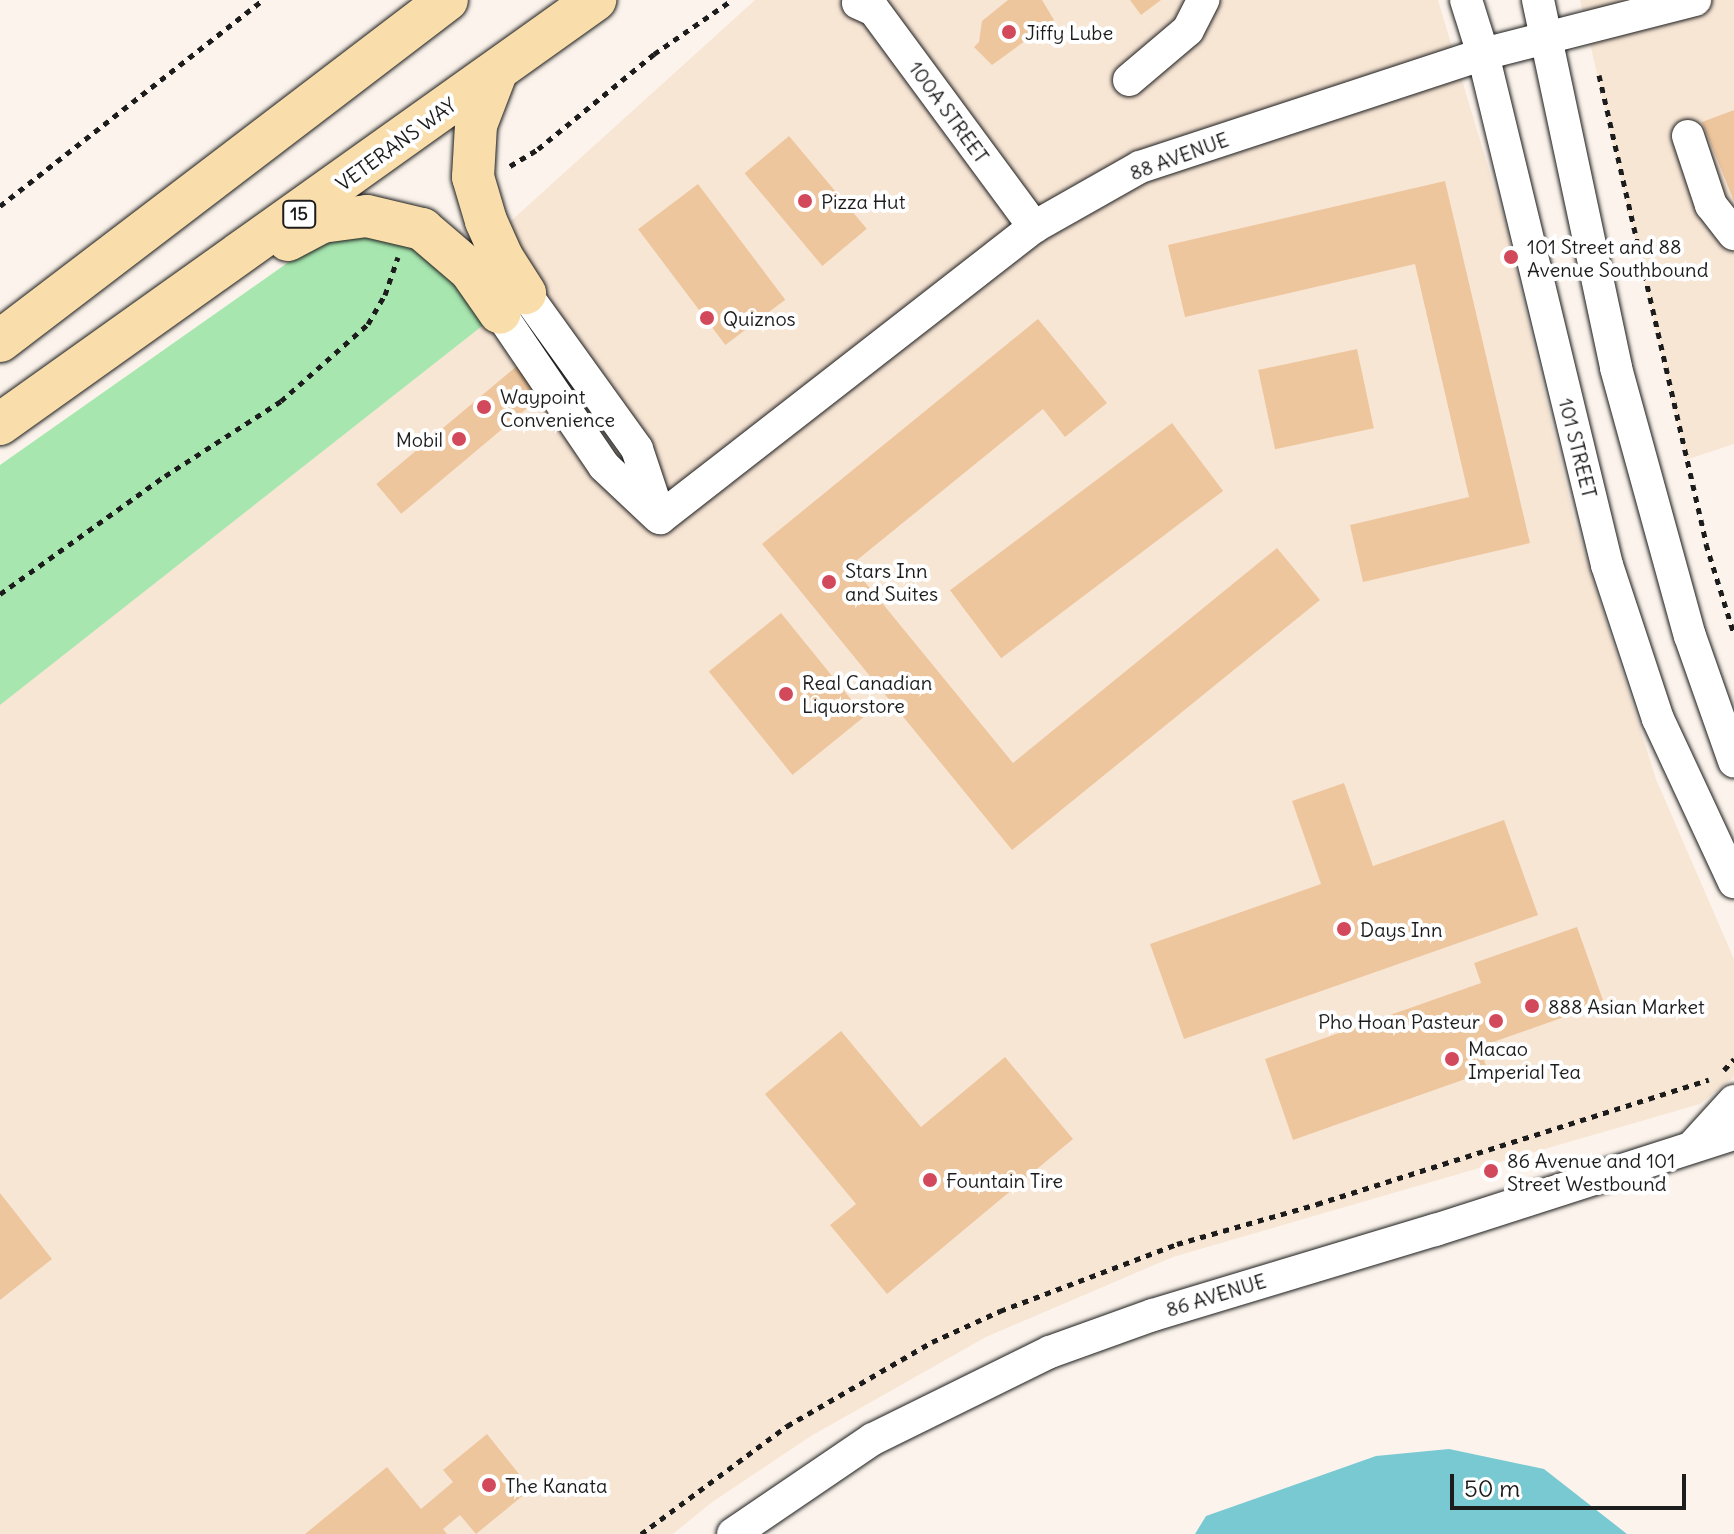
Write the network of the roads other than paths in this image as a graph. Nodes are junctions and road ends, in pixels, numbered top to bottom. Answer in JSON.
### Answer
{"nodes":[{"id":1,"x":447,"y":0,"type":"edge"},
{"id":2,"x":595,"y":0,"type":"edge"},
{"id":3,"x":1466,"y":0,"type":"edge"},
{"id":4,"x":1538,"y":0,"type":"edge"},
{"id":5,"x":1695,"y":0,"type":"edge"},
{"id":6,"x":1202,"y":1,"type":"edge"},
{"id":7,"x":858,"y":3,"type":"dead end"},
{"id":8,"x":1546,"y":35,"type":"junction"},
{"id":9,"x":1483,"y":54,"type":"junction"},
{"id":10,"x":1122,"y":71,"type":"dead end"},
{"id":11,"x":496,"y":73,"type":"junction"},
{"id":12,"x":1688,"y":136,"type":"dead end"},
{"id":13,"x":1034,"y":227,"type":"junction"},
{"id":14,"x":1734,"y":234,"type":"edge"},
{"id":15,"x":185,"y":295,"type":"junction"},
{"id":16,"x":512,"y":303,"type":"junction"},
{"id":17,"x":0,"y":341,"type":"edge"},
{"id":18,"x":0,"y":424,"type":"edge"},
{"id":19,"x":1734,"y":761,"type":"edge"},
{"id":20,"x":1734,"y":882,"type":"edge"},
{"id":21,"x":1734,"y":1101,"type":"edge"},
{"id":22,"x":1734,"y":1134,"type":"edge"},
{"id":23,"x":1690,"y":1150,"type":"junction"},
{"id":24,"x":733,"y":1534,"type":"edge"}],
"edges":[{"from":1,"to":17,"type":"main road"},
{"from":2,"to":11,"type":"main road","name":"VETERANS WAY","number":"15"},
{"from":3,"to":9,"type":"street","name":"101 STREET"},
{"from":4,"to":8,"type":"street"},
{"from":5,"to":8,"type":"street","name":"88 AVENUE"},
{"from":6,"to":10,"type":"street"},
{"from":7,"to":13,"type":"street","name":"100A STREET"},
{"from":8,"to":9,"type":"street","name":"88 AVENUE"},
{"from":8,"to":19,"type":"street"},
{"from":9,"to":13,"type":"street","name":"88 AVENUE"},
{"from":9,"to":20,"type":"street","name":"101 STREET"},
{"from":11,"to":15,"type":"main road","name":"VETERANS WAY","number":"15"},
{"from":11,"to":16,"type":"main road"},
{"from":12,"to":14,"type":"street"},
{"from":13,"to":16,"type":"street","name":"88 AVENUE"},
{"from":15,"to":16,"type":"main road"},
{"from":15,"to":18,"type":"main road","name":"VETERANS WAY","number":"15"},
{"from":21,"to":23,"type":"street"},
{"from":22,"to":23,"type":"street","name":"86 AVENUE"},
{"from":23,"to":24,"type":"street","name":"86 AVENUE"}]}
